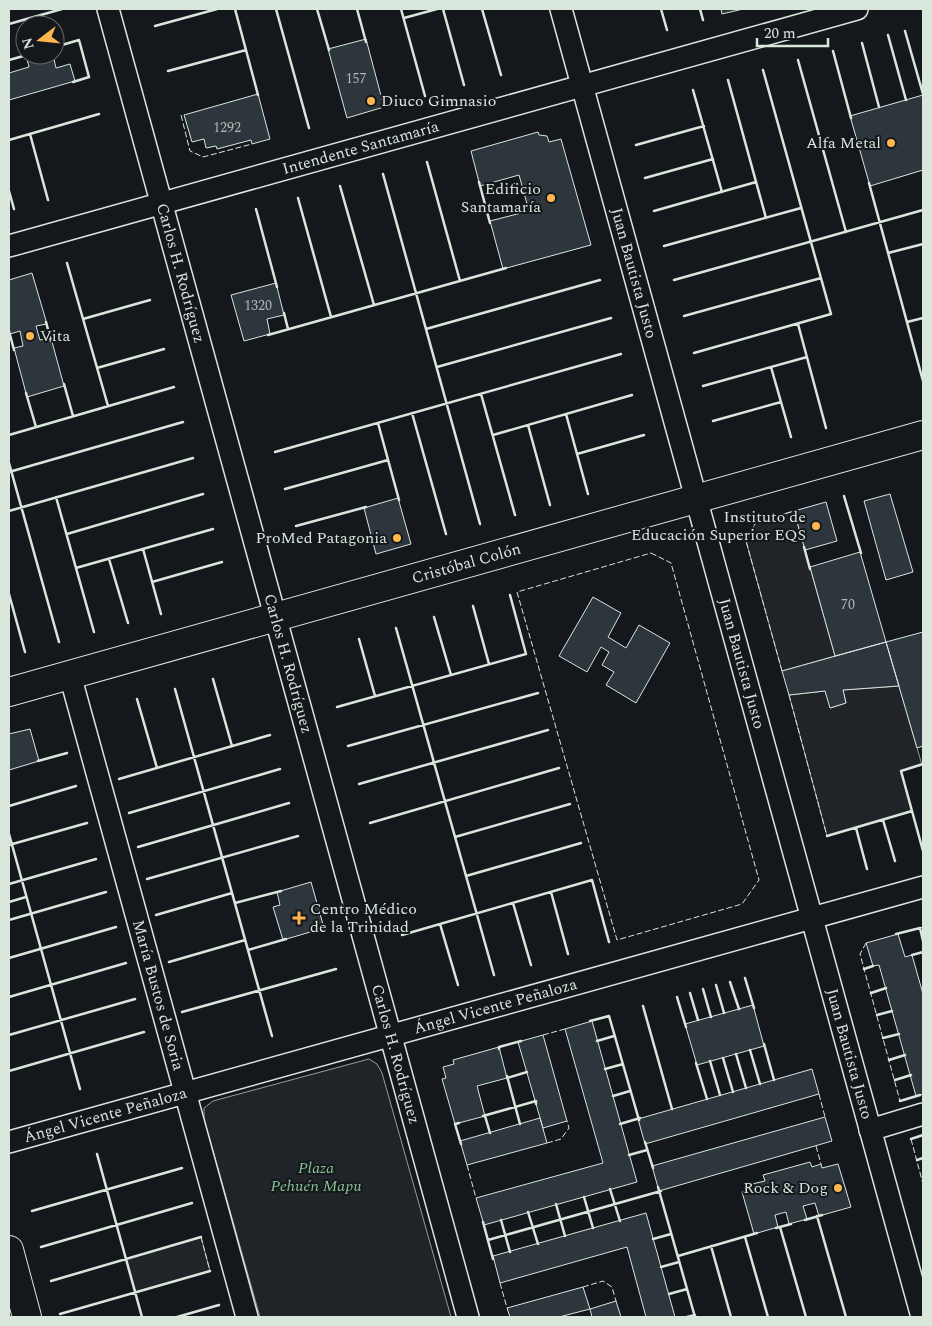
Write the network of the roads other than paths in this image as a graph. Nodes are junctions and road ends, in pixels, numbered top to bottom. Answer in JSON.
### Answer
{"nodes":[{"id":1,"x":108,"y":9,"type":"edge"},
{"id":2,"x":561,"y":9,"type":"edge"},
{"id":3,"x":857,"y":9,"type":"edge"},
{"id":4,"x":582,"y":86,"type":"junction"},
{"id":5,"x":162,"y":203,"type":"junction"},
{"id":6,"x":9,"y":246,"type":"edge"},
{"id":7,"x":923,"y":435,"type":"edge"},
{"id":8,"x":696,"y":498,"type":"junction"},
{"id":9,"x":276,"y":617,"type":"junction"},
{"id":10,"x":70,"y":675,"type":"junction"},
{"id":11,"x":9,"y":692,"type":"edge"},
{"id":12,"x":923,"y":887,"type":"edge"},
{"id":13,"x":812,"y":918,"type":"junction"},
{"id":14,"x":391,"y":1035,"type":"junction"},
{"id":15,"x":185,"y":1093,"type":"junction"},
{"id":16,"x":923,"y":1114,"type":"edge"},
{"id":17,"x":870,"y":1130,"type":"junction"},
{"id":18,"x":9,"y":1142,"type":"edge"},
{"id":19,"x":9,"y":1250,"type":"edge"},
{"id":20,"x":28,"y":1317,"type":"edge"},
{"id":21,"x":247,"y":1317,"type":"edge"},
{"id":22,"x":468,"y":1317,"type":"edge"},
{"id":23,"x":922,"y":1317,"type":"edge"}],
"edges":[{"from":1,"to":5,"type":"street","name":"Carlos H. Rodríguez"},
{"from":2,"to":4,"type":"street","name":"Juan Bautista Justo"},
{"from":3,"to":4,"type":"street","name":"Intendente Santamaría"},
{"from":4,"to":5,"type":"street","name":"Intendente Santamaría"},
{"from":4,"to":8,"type":"street","name":"Juan Bautista Justo"},
{"from":5,"to":6,"type":"street","name":"Intendente Santamaría"},
{"from":5,"to":9,"type":"street","name":"Carlos H. Rodríguez"},
{"from":7,"to":8,"type":"main road","name":"Cristóbal Colón"},
{"from":8,"to":9,"type":"main road","name":"Cristóbal Colón"},
{"from":8,"to":13,"type":"street","name":"Juan Bautista Justo"},
{"from":9,"to":10,"type":"main road","name":"Cristóbal Colón"},
{"from":9,"to":14,"type":"street","name":"Carlos H. Rodríguez"},
{"from":10,"to":11,"type":"main road","name":"Cristóbal Colón"},
{"from":10,"to":15,"type":"street","name":"María Bustos de Soria"},
{"from":12,"to":13,"type":"street","name":"Ángel Vicente Peñaloza"},
{"from":13,"to":14,"type":"street","name":"Ángel Vicente Peñaloza"},
{"from":13,"to":17,"type":"street","name":"Juan Bautista Justo"},
{"from":14,"to":15,"type":"street","name":"Ángel Vicente Peñaloza"},
{"from":14,"to":22,"type":"street","name":"Carlos H. Rodríguez"},
{"from":15,"to":18,"type":"street","name":"Ángel Vicente Peñaloza"},
{"from":15,"to":21,"type":"street","name":"María Bustos de Soria"},
{"from":16,"to":17,"type":"street"},
{"from":17,"to":23,"type":"street","name":"Juan Bautista Justo"},
{"from":19,"to":20,"type":"main road"}]}
